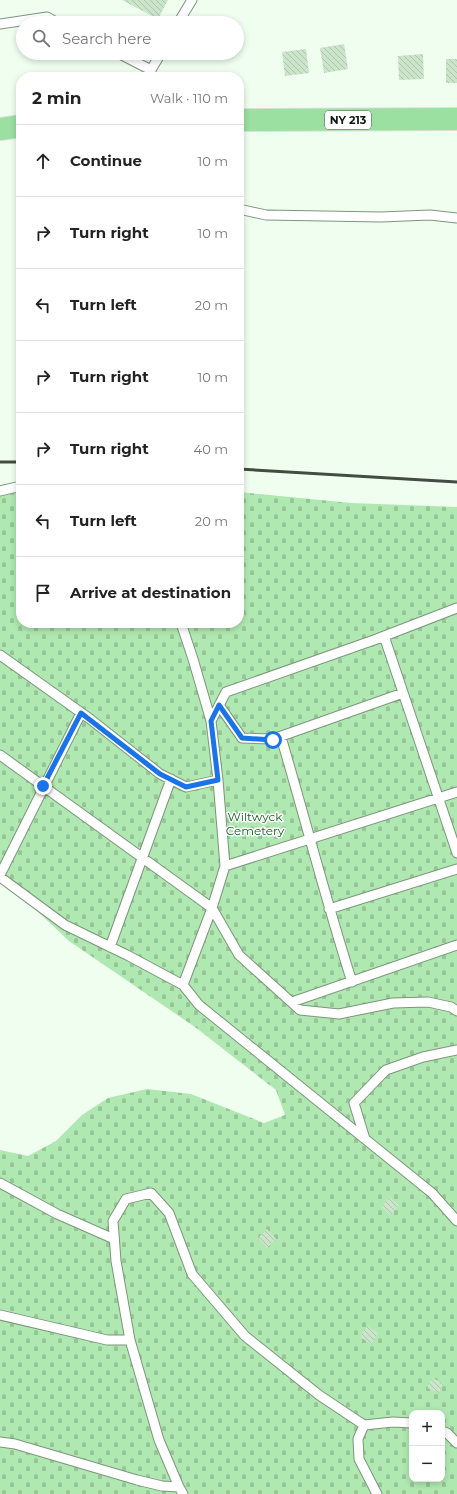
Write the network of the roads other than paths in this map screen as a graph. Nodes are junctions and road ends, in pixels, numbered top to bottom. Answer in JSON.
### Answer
{"nodes":[{"id":1,"x":192,"y":0,"type":"edge"},
{"id":2,"x":182,"y":16,"type":"edge"},
{"id":3,"x":16,"y":22,"type":"edge"},
{"id":4,"x":0,"y":24,"type":"edge"},
{"id":5,"x":130,"y":60,"type":"edge"},
{"id":6,"x":158,"y":60,"type":"edge"},
{"id":7,"x":149,"y":72,"type":"edge"},
{"id":8,"x":152,"y":72,"type":"edge"},
{"id":9,"x":457,"y":119,"type":"edge"},
{"id":10,"x":244,"y":120,"type":"edge"},
{"id":11,"x":16,"y":127,"type":"edge"},
{"id":12,"x":0,"y":129,"type":"edge"},
{"id":13,"x":244,"y":210,"type":"edge"},
{"id":14,"x":457,"y":218,"type":"edge"},
{"id":15,"x":16,"y":487,"type":"edge"},
{"id":16,"x":0,"y":491,"type":"edge"},
{"id":17,"x":457,"y":608,"type":"edge"},
{"id":18,"x":182,"y":628,"type":"edge"},
{"id":19,"x":384,"y":636,"type":"junction"},
{"id":20,"x":0,"y":655,"type":"edge"},
{"id":21,"x":403,"y":693,"type":"junction"},
{"id":22,"x":219,"y":705,"type":"junction"},
{"id":23,"x":81,"y":713,"type":"junction"},
{"id":24,"x":211,"y":721,"type":"junction"},
{"id":25,"x":281,"y":737,"type":"junction"},
{"id":26,"x":0,"y":755,"type":"edge"},
{"id":27,"x":171,"y":779,"type":"junction"},
{"id":28,"x":218,"y":780,"type":"junction"},
{"id":29,"x":43,"y":786,"type":"junction"},
{"id":30,"x":457,"y":792,"type":"edge"},
{"id":31,"x":438,"y":798,"type":"junction"},
{"id":32,"x":310,"y":838,"type":"junction"},
{"id":33,"x":457,"y":853,"type":"edge"},
{"id":34,"x":142,"y":858,"type":"junction"},
{"id":35,"x":225,"y":866,"type":"junction"},
{"id":36,"x":457,"y":870,"type":"edge"},
{"id":37,"x":0,"y":876,"type":"edge"},
{"id":38,"x":212,"y":908,"type":"junction"},
{"id":39,"x":329,"y":909,"type":"junction"},
{"id":40,"x":457,"y":945,"type":"edge"},
{"id":41,"x":110,"y":947,"type":"junction"},
{"id":42,"x":352,"y":982,"type":"junction"},
{"id":43,"x":183,"y":985,"type":"junction"},
{"id":44,"x":292,"y":1002,"type":"junction"},
{"id":45,"x":457,"y":1011,"type":"edge"},
{"id":46,"x":457,"y":1050,"type":"edge"},
{"id":47,"x":365,"y":1139,"type":"junction"},
{"id":48,"x":0,"y":1184,"type":"edge"},
{"id":49,"x":457,"y":1221,"type":"edge"},
{"id":50,"x":114,"y":1239,"type":"junction"},
{"id":51,"x":0,"y":1315,"type":"edge"},
{"id":52,"x":130,"y":1340,"type":"junction"},
{"id":53,"x":409,"y":1423,"type":"edge"},
{"id":54,"x":364,"y":1425,"type":"junction"},
{"id":55,"x":445,"y":1432,"type":"edge"},
{"id":56,"x":0,"y":1442,"type":"edge"},
{"id":57,"x":457,"y":1443,"type":"edge"},
{"id":58,"x":181,"y":1490,"type":"edge"},
{"id":59,"x":377,"y":1494,"type":"edge"}],
"edges":[{"from":1,"to":2,"type":"lane"},
{"from":3,"to":4,"type":"lane"},
{"from":5,"to":7,"type":"lane"},
{"from":6,"to":8,"type":"lane"},
{"from":9,"to":10,"type":"main road","number":"NY 213"},
{"from":11,"to":12,"type":"main road"},
{"from":13,"to":14,"type":"lane"},
{"from":15,"to":16,"type":"lane"},
{"from":17,"to":19,"type":"lane"},
{"from":18,"to":24,"type":"lane"},
{"from":19,"to":21,"type":"lane"},
{"from":19,"to":22,"type":"lane"},
{"from":20,"to":23,"type":"lane"},
{"from":21,"to":25,"type":"lane"},
{"from":21,"to":31,"type":"lane"},
{"from":22,"to":24,"type":"lane"},
{"from":22,"to":25,"type":"lane"},
{"from":23,"to":27,"type":"lane"},
{"from":23,"to":29,"type":"lane"},
{"from":24,"to":28,"type":"lane"},
{"from":25,"to":32,"type":"lane"},
{"from":26,"to":29,"type":"lane"},
{"from":27,"to":28,"type":"lane"},
{"from":27,"to":34,"type":"lane"},
{"from":28,"to":35,"type":"lane"},
{"from":29,"to":34,"type":"lane"},
{"from":29,"to":37,"type":"lane"},
{"from":30,"to":31,"type":"lane"},
{"from":31,"to":32,"type":"lane"},
{"from":31,"to":33,"type":"lane"},
{"from":32,"to":35,"type":"lane"},
{"from":32,"to":39,"type":"lane"},
{"from":34,"to":38,"type":"lane"},
{"from":34,"to":41,"type":"lane"},
{"from":35,"to":38,"type":"lane"},
{"from":36,"to":39,"type":"lane"},
{"from":37,"to":41,"type":"lane"},
{"from":38,"to":43,"type":"lane"},
{"from":38,"to":44,"type":"lane"},
{"from":39,"to":42,"type":"lane"},
{"from":40,"to":42,"type":"lane"},
{"from":41,"to":43,"type":"lane"},
{"from":42,"to":44,"type":"lane"},
{"from":43,"to":47,"type":"lane"},
{"from":44,"to":45,"type":"lane"},
{"from":46,"to":47,"type":"lane"},
{"from":47,"to":49,"type":"lane"},
{"from":48,"to":50,"type":"lane"},
{"from":50,"to":52,"type":"lane"},
{"from":50,"to":54,"type":"lane"},
{"from":51,"to":52,"type":"lane"},
{"from":52,"to":58,"type":"lane"},
{"from":53,"to":54,"type":"lane"},
{"from":54,"to":59,"type":"lane"},
{"from":55,"to":57,"type":"lane"},
{"from":56,"to":58,"type":"lane"}]}
